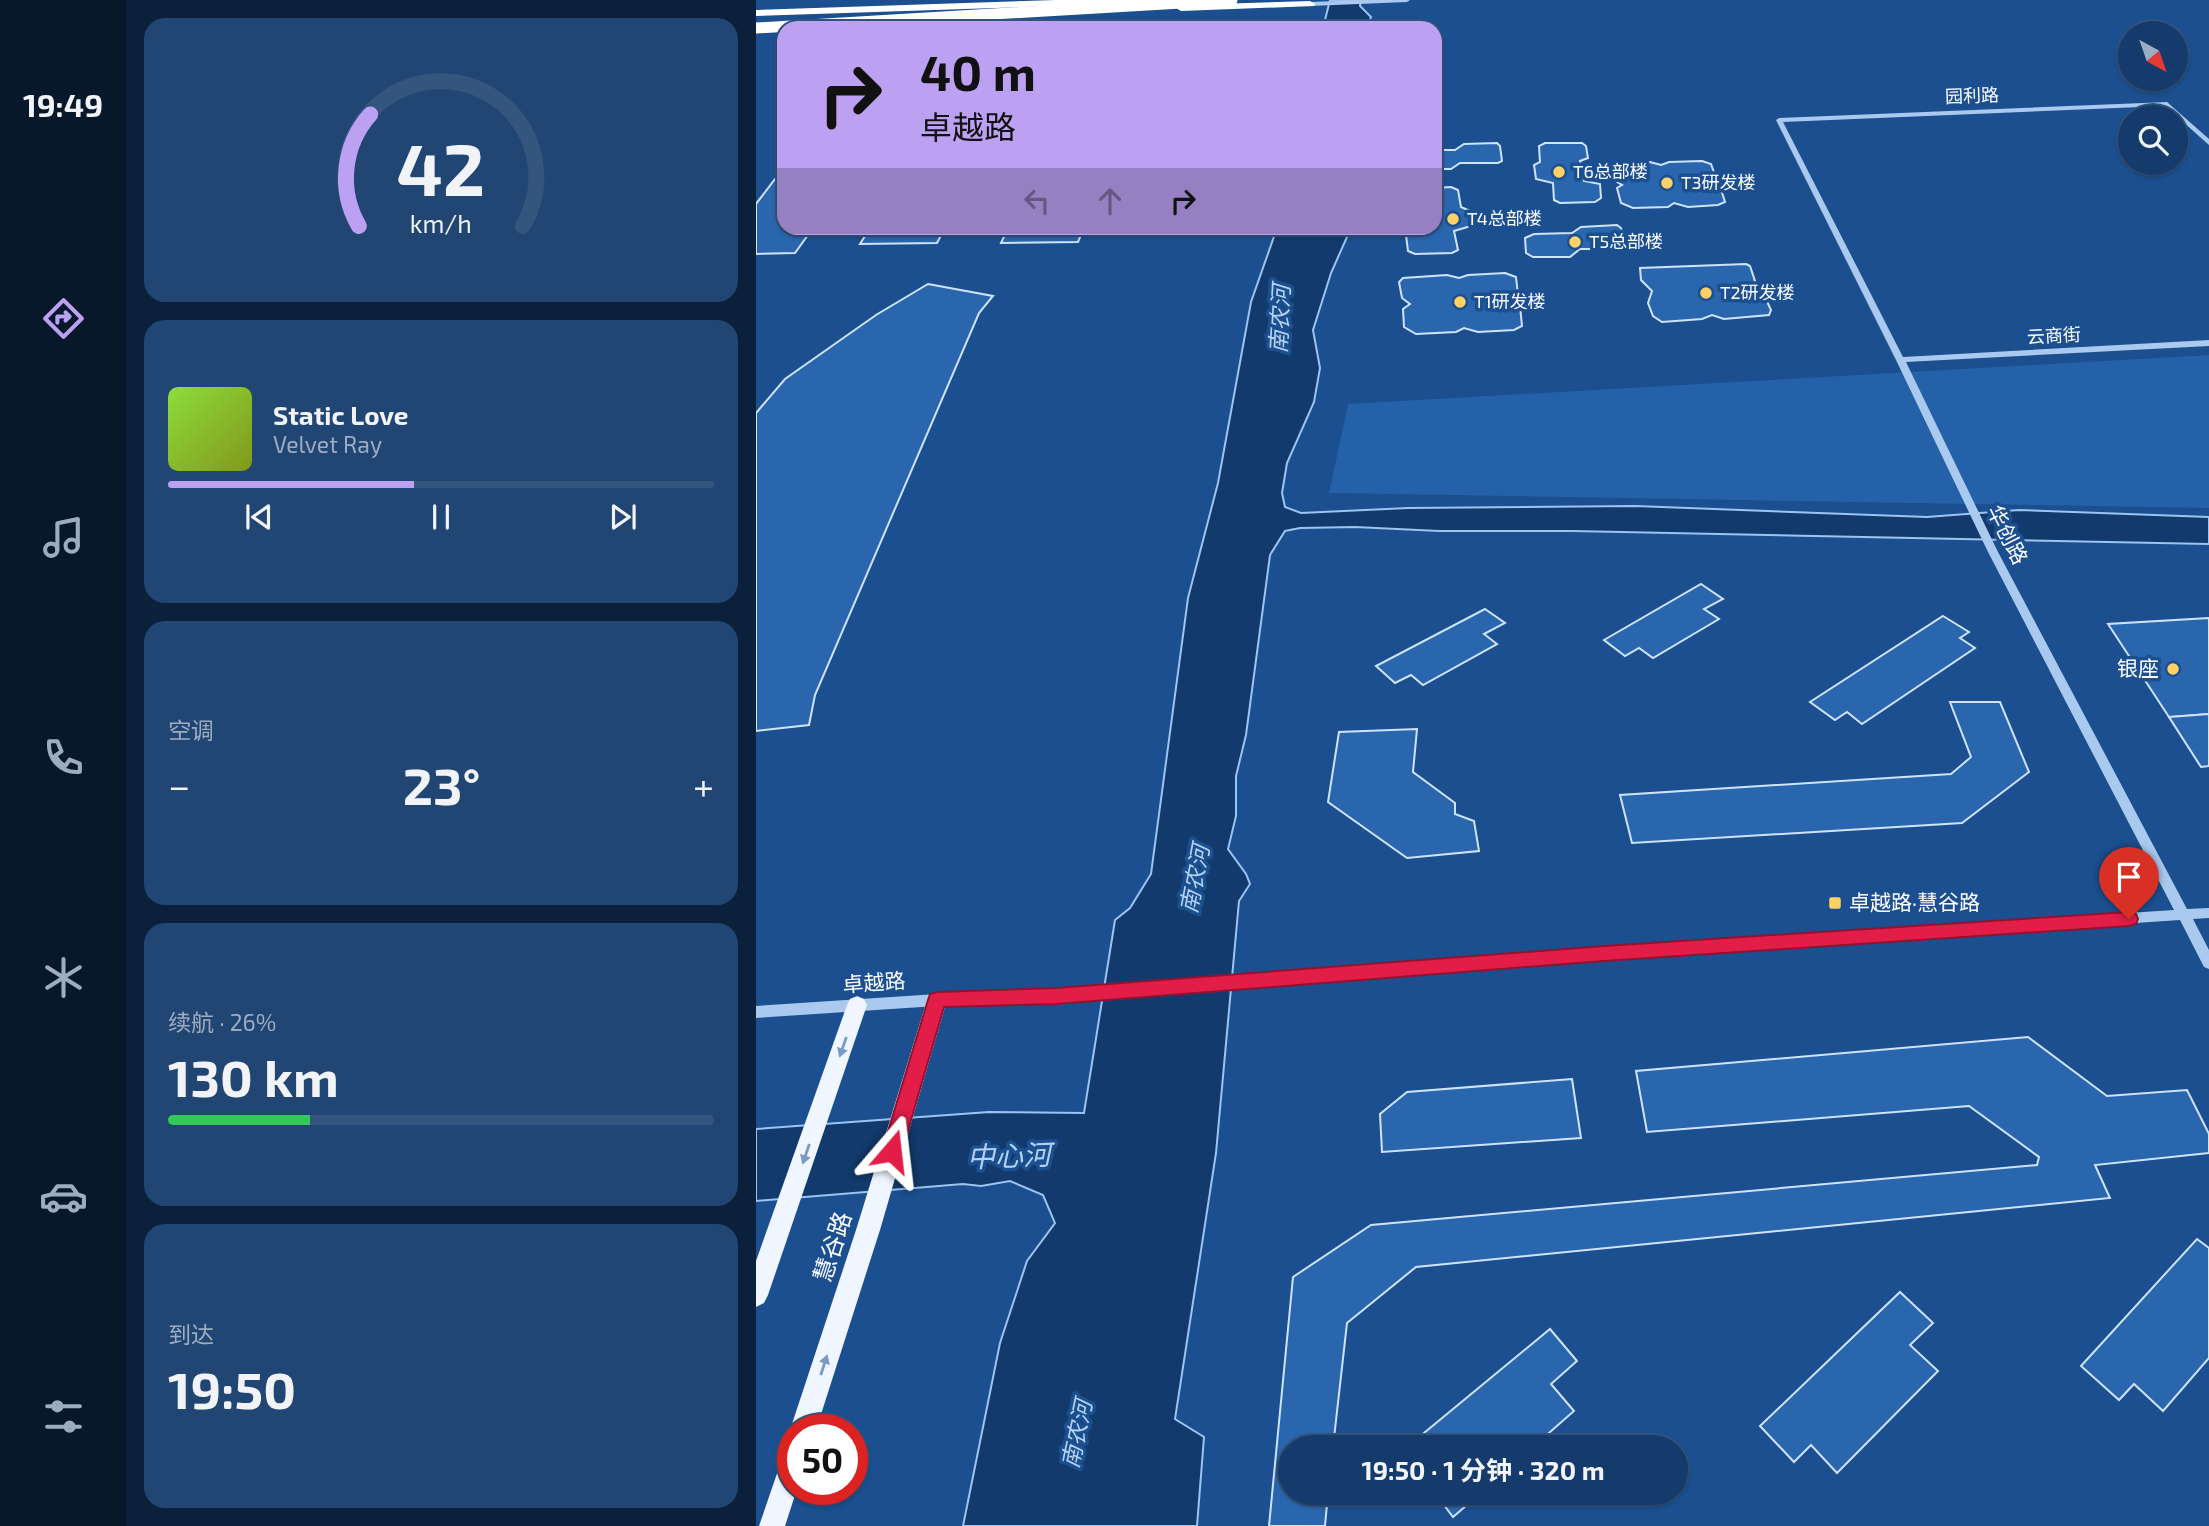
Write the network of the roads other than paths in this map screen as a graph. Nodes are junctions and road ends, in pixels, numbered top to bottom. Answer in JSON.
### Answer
{"nodes":[{"id":1,"x":906,"y":0,"type":"edge"},
{"id":2,"x":1146,"y":0,"type":"edge"},
{"id":3,"x":1232,"y":0,"type":"edge"},
{"id":4,"x":1405,"y":0,"type":"edge"},
{"id":5,"x":1310,"y":4,"type":"joint"},
{"id":6,"x":756,"y":5,"type":"edge"},
{"id":7,"x":756,"y":13,"type":"edge"},
{"id":8,"x":848,"y":21,"type":"edge"},
{"id":9,"x":882,"y":21,"type":"edge"},
{"id":10,"x":777,"y":25,"type":"edge"},
{"id":11,"x":777,"y":25,"type":"edge"},
{"id":12,"x":756,"y":26,"type":"edge"},
{"id":13,"x":1779,"y":120,"type":"joint"},
{"id":14,"x":2209,"y":143,"type":"edge"},
{"id":15,"x":2209,"y":344,"type":"edge"},
{"id":16,"x":1900,"y":360,"type":"junction"},
{"id":17,"x":2209,"y":913,"type":"edge"},
{"id":18,"x":2185,"y":915,"type":"junction"},
{"id":19,"x":2209,"y":963,"type":"edge"},
{"id":20,"x":1056,"y":996,"type":"joint"},
{"id":21,"x":937,"y":1000,"type":"junction"},
{"id":22,"x":857,"y":1005,"type":"junction"},
{"id":23,"x":756,"y":1012,"type":"edge"},
{"id":24,"x":756,"y":1295,"type":"edge"},
{"id":25,"x":808,"y":1414,"type":"edge"},
{"id":26,"x":779,"y":1505,"type":"edge"},
{"id":27,"x":772,"y":1526,"type":"edge"}],
"edges":[{"from":1,"to":6,"type":"highway"},
{"from":2,"to":7,"type":"highway"},
{"from":3,"to":8,"type":"highway","bridge":true},
{"from":4,"to":5,"type":"street"},
{"from":5,"to":9,"type":"highway"},
{"from":10,"to":12,"type":"highway","bridge":true},
{"from":11,"to":12,"type":"highway"},
{"from":13,"to":14,"type":"street","name":"园利路"},
{"from":13,"to":16,"type":"street","name":"华创路"},
{"from":15,"to":16,"type":"street","name":"云商街"},
{"from":16,"to":18,"type":"street","name":"华创路"},
{"from":17,"to":18,"type":"street","name":"卓越路"},
{"from":18,"to":19,"type":"street","name":"华创路"},
{"from":18,"to":20,"type":"street","name":"卓越路"},
{"from":20,"to":21,"type":"street","name":"卓越路"},
{"from":21,"to":22,"type":"street","name":"卓越路"},
{"from":25,"to":21,"type":"main road","name":"慧谷路","one_way":true},
{"from":22,"to":23,"type":"street","name":"卓越路"},
{"from":22,"to":24,"type":"main road","one_way":true},
{"from":26,"to":27,"type":"main road"}]}
